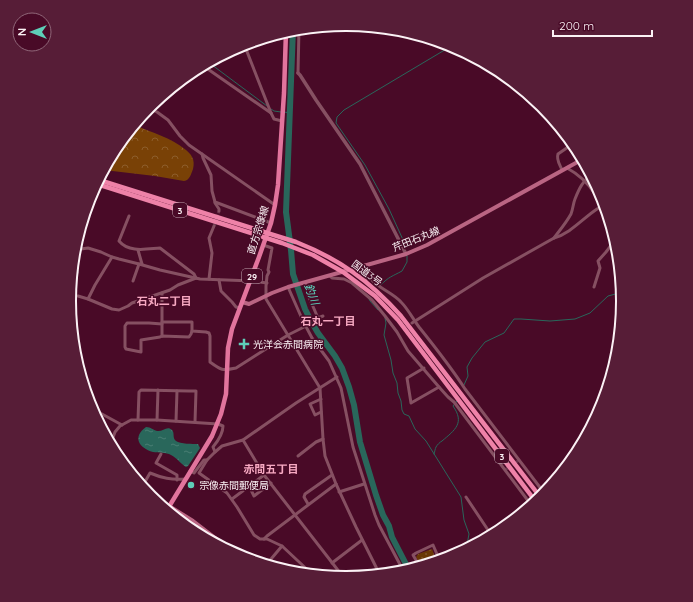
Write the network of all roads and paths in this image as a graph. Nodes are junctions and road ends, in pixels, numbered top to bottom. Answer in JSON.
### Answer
{"nodes":[{"id":1,"x":299,"y":35,"type":"edge"},
{"id":2,"x":286,"y":38,"type":"edge"},
{"id":3,"x":247,"y":51,"type":"edge"},
{"id":4,"x":208,"y":70,"type":"edge"},
{"id":5,"x":298,"y":73,"type":"joint"},
{"id":6,"x":155,"y":111,"type":"edge"},
{"id":7,"x":271,"y":113,"type":"junction"},
{"id":8,"x":282,"y":121,"type":"junction"},
{"id":9,"x":568,"y":147,"type":"edge"},
{"id":10,"x":202,"y":154,"type":"junction"},
{"id":11,"x":578,"y":162,"type":"edge"},
{"id":12,"x":567,"y":168,"type":"junction"},
{"id":13,"x":562,"y":170,"type":"junction"},
{"id":14,"x":587,"y":179,"type":"edge"},
{"id":15,"x":584,"y":181,"type":"junction"},
{"id":16,"x":104,"y":182,"type":"edge"},
{"id":17,"x":102,"y":186,"type":"edge"},
{"id":18,"x":594,"y":194,"type":"edge"},
{"id":19,"x":216,"y":202,"type":"junction"},
{"id":20,"x":276,"y":205,"type":"junction"},
{"id":21,"x":600,"y":208,"type":"edge"},
{"id":22,"x":219,"y":211,"type":"tunnel mouth"},
{"id":23,"x":129,"y":216,"type":"dead end"},
{"id":24,"x":271,"y":223,"type":"junction"},
{"id":25,"x":214,"y":226,"type":"tunnel mouth"},
{"id":26,"x":267,"y":235,"type":"junction"},
{"id":27,"x":554,"y":238,"type":"junction"},
{"id":28,"x":263,"y":245,"type":"junction"},
{"id":29,"x":611,"y":246,"type":"edge"},
{"id":30,"x":82,"y":248,"type":"edge"},
{"id":31,"x":138,"y":250,"type":"junction"},
{"id":32,"x":406,"y":254,"type":"junction"},
{"id":33,"x":112,"y":258,"type":"junction"},
{"id":34,"x":141,"y":264,"type":"junction"},
{"id":35,"x":366,"y":266,"type":"junction"},
{"id":36,"x":350,"y":270,"type":"junction"},
{"id":37,"x":344,"y":272,"type":"junction"},
{"id":38,"x":330,"y":276,"type":"junction"},
{"id":39,"x":196,"y":278,"type":"junction"},
{"id":40,"x":209,"y":279,"type":"junction"},
{"id":41,"x":219,"y":280,"type":"junction"},
{"id":42,"x":133,"y":281,"type":"dead end"},
{"id":43,"x":250,"y":282,"type":"junction"},
{"id":44,"x":267,"y":283,"type":"junction"},
{"id":45,"x":305,"y":283,"type":"junction"},
{"id":46,"x":367,"y":283,"type":"junction"},
{"id":47,"x":289,"y":287,"type":"junction"},
{"id":48,"x":594,"y":287,"type":"dead end"},
{"id":49,"x":162,"y":293,"type":"junction"},
{"id":50,"x":78,"y":296,"type":"dead end"},
{"id":51,"x":266,"y":296,"type":"junction"},
{"id":52,"x":88,"y":299,"type":"junction"},
{"id":53,"x":242,"y":302,"type":"junction"},
{"id":54,"x":240,"y":308,"type":"junction"},
{"id":55,"x":323,"y":316,"type":"dead end"},
{"id":56,"x":413,"y":322,"type":"junction"},
{"id":57,"x":162,"y":323,"type":"junction"},
{"id":58,"x":306,"y":326,"type":"junction"},
{"id":59,"x":403,"y":330,"type":"dead end"},
{"id":60,"x":192,"y":331,"type":"junction"},
{"id":61,"x":397,"y":332,"type":"junction"},
{"id":62,"x":288,"y":335,"type":"junction"},
{"id":63,"x":162,"y":336,"type":"junction"},
{"id":64,"x":424,"y":368,"type":"junction"},
{"id":65,"x":227,"y":370,"type":"junction"},
{"id":66,"x":337,"y":377,"type":"junction"},
{"id":67,"x":439,"y":387,"type":"junction"},
{"id":68,"x":320,"y":388,"type":"junction"},
{"id":69,"x":158,"y":390,"type":"junction"},
{"id":70,"x":177,"y":391,"type":"junction"},
{"id":71,"x":456,"y":391,"type":"junction"},
{"id":72,"x":321,"y":398,"type":"junction"},
{"id":73,"x":469,"y":408,"type":"junction"},
{"id":74,"x":321,"y":412,"type":"junction"},
{"id":75,"x":101,"y":414,"type":"edge"},
{"id":76,"x":138,"y":420,"type":"junction"},
{"id":77,"x":157,"y":420,"type":"junction"},
{"id":78,"x":176,"y":421,"type":"junction"},
{"id":79,"x":195,"y":422,"type":"junction"},
{"id":80,"x":218,"y":424,"type":"junction"},
{"id":81,"x":122,"y":426,"type":"junction"},
{"id":82,"x":113,"y":437,"type":"edge"},
{"id":83,"x":243,"y":440,"type":"junction"},
{"id":84,"x":323,"y":440,"type":"junction"},
{"id":85,"x":215,"y":452,"type":"junction"},
{"id":86,"x":162,"y":454,"type":"dead end"},
{"id":87,"x":298,"y":456,"type":"dead end"},
{"id":88,"x":207,"y":460,"type":"junction"},
{"id":89,"x":190,"y":471,"type":"junction"},
{"id":90,"x":264,"y":475,"type":"junction"},
{"id":91,"x":332,"y":475,"type":"junction"},
{"id":92,"x":177,"y":480,"type":"junction"},
{"id":93,"x":185,"y":480,"type":"junction"},
{"id":94,"x":146,"y":481,"type":"edge"},
{"id":95,"x":271,"y":483,"type":"junction"},
{"id":96,"x":336,"y":484,"type":"junction"},
{"id":97,"x":364,"y":484,"type":"junction"},
{"id":98,"x":249,"y":486,"type":"junction"},
{"id":99,"x":541,"y":488,"type":"edge"},
{"id":100,"x":339,"y":492,"type":"junction"},
{"id":101,"x":537,"y":492,"type":"edge"},
{"id":102,"x":466,"y":497,"type":"dead end"},
{"id":103,"x":532,"y":497,"type":"edge"},
{"id":104,"x":232,"y":499,"type":"junction"},
{"id":105,"x":528,"y":501,"type":"edge"},
{"id":106,"x":308,"y":504,"type":"junction"},
{"id":107,"x":170,"y":505,"type":"edge"},
{"id":108,"x":181,"y":514,"type":"edge"},
{"id":109,"x":295,"y":514,"type":"junction"},
{"id":110,"x":185,"y":516,"type":"joint"},
{"id":111,"x":488,"y":530,"type":"edge"},
{"id":112,"x":213,"y":536,"type":"edge"},
{"id":113,"x":264,"y":539,"type":"junction"},
{"id":114,"x":362,"y":540,"type":"junction"},
{"id":115,"x":282,"y":546,"type":"junction"},
{"id":116,"x":437,"y":555,"type":"edge"},
{"id":117,"x":270,"y":560,"type":"edge"},
{"id":118,"x":417,"y":562,"type":"edge"},
{"id":119,"x":332,"y":563,"type":"junction"},
{"id":120,"x":401,"y":566,"type":"edge"},
{"id":121,"x":306,"y":568,"type":"edge"},
{"id":122,"x":377,"y":569,"type":"edge"},
{"id":123,"x":338,"y":571,"type":"edge"}],
"edges":[{"from":1,"to":5,"type":"street"},
{"from":2,"to":8,"type":"main road","name":"直方宗像線","number":"29"},
{"from":3,"to":7,"type":"street"},
{"from":4,"to":7,"type":"street"},
{"from":5,"to":32,"type":"street"},
{"from":6,"to":10,"type":"street"},
{"from":7,"to":8,"type":"street"},
{"from":8,"to":20,"type":"main road","name":"直方宗像線","number":"29"},
{"from":9,"to":13,"type":"street"},
{"from":10,"to":19,"type":"street"},
{"from":10,"to":20,"type":"street"},
{"from":11,"to":12,"type":"main road","name":"芹田石丸線"},
{"from":12,"to":13,"type":"main road","name":"芹田石丸線"},
{"from":12,"to":15,"type":"street"},
{"from":13,"to":32,"type":"main road","name":"芹田石丸線"},
{"from":14,"to":15,"type":"street"},
{"from":15,"to":18,"type":"street"},
{"from":15,"to":27,"type":"street"},
{"from":16,"to":26,"type":"highway","name":"国道3号","number":"3"},
{"from":17,"to":26,"type":"highway","name":"国道3号","number":"3"},
{"from":19,"to":22,"type":"street"},
{"from":19,"to":24,"type":"street"},
{"from":20,"to":24,"type":"main road","name":"直方宗像線","number":"29"},
{"from":21,"to":27,"type":"street"},
{"from":23,"to":31,"type":"street"},
{"from":24,"to":28,"type":"main road","name":"直方宗像線","number":"29"},
{"from":25,"to":40,"type":"street"},
{"from":26,"to":36,"type":"highway","name":"国道3号","number":"3"},
{"from":26,"to":37,"type":"highway","name":"国道3号","number":"3"},
{"from":27,"to":56,"type":"street"},
{"from":28,"to":43,"type":"main road","name":"直方宗像線","number":"29"},
{"from":28,"to":44,"type":"street"},
{"from":29,"to":48,"type":"street"},
{"from":30,"to":33,"type":"street"},
{"from":31,"to":34,"type":"street"},
{"from":31,"to":39,"type":"street"},
{"from":32,"to":35,"type":"main road","name":"芹田石丸線"},
{"from":33,"to":34,"type":"street"},
{"from":33,"to":52,"type":"street"},
{"from":34,"to":39,"type":"street"},
{"from":34,"to":42,"type":"street"},
{"from":35,"to":36,"type":"main road","name":"芹田石丸線"},
{"from":35,"to":46,"type":"street"},
{"from":35,"to":56,"type":"street"},
{"from":36,"to":37,"type":"main road","name":"芹田石丸線"},
{"from":36,"to":46,"type":"highway","name":"国道3号","number":"3"},
{"from":37,"to":38,"type":"main road","name":"芹田石丸線"},
{"from":37,"to":71,"type":"highway","name":"国道3号","number":"3"},
{"from":38,"to":45,"type":"main road","name":"芹田石丸線"},
{"from":38,"to":61,"type":"street"},
{"from":39,"to":40,"type":"street"},
{"from":39,"to":49,"type":"street"},
{"from":40,"to":41,"type":"street"},
{"from":41,"to":43,"type":"street"},
{"from":41,"to":54,"type":"street"},
{"from":43,"to":44,"type":"street"},
{"from":43,"to":53,"type":"main road","name":"直方宗像線","number":"29"},
{"from":44,"to":51,"type":"street"},
{"from":45,"to":47,"type":"main road","name":"芹田石丸線"},
{"from":45,"to":55,"type":"street"},
{"from":46,"to":71,"type":"highway","name":"国道3号","number":"3"},
{"from":47,"to":51,"type":"main road","name":"芹田石丸線"},
{"from":47,"to":58,"type":"street"},
{"from":49,"to":52,"type":"street"},
{"from":49,"to":57,"type":"street"},
{"from":50,"to":52,"type":"street"},
{"from":51,"to":53,"type":"main road","name":"芹田石丸線"},
{"from":51,"to":62,"type":"street"},
{"from":53,"to":54,"type":"main road","name":"直方宗像線","number":"29"},
{"from":54,"to":65,"type":"main road","name":"直方宗像線","number":"29"},
{"from":56,"to":99,"type":"street"},
{"from":57,"to":60,"type":"street"},
{"from":57,"to":63,"type":"street"},
{"from":57,"to":63,"type":"street"},
{"from":58,"to":62,"type":"street"},
{"from":58,"to":66,"type":"street"},
{"from":59,"to":61,"type":"street"},
{"from":60,"to":63,"type":"street"},
{"from":60,"to":65,"type":"street"},
{"from":61,"to":64,"type":"street"},
{"from":62,"to":65,"type":"street"},
{"from":62,"to":68,"type":"street"},
{"from":64,"to":67,"type":"street"},
{"from":64,"to":67,"type":"street"},
{"from":65,"to":80,"type":"main road","name":"直方宗像線","number":"29"},
{"from":66,"to":68,"type":"street"},
{"from":66,"to":97,"type":"street"},
{"from":67,"to":105,"type":"street"},
{"from":68,"to":72,"type":"street"},
{"from":68,"to":83,"type":"street"},
{"from":69,"to":70,"type":"street"},
{"from":69,"to":76,"type":"street"},
{"from":69,"to":77,"type":"street"},
{"from":70,"to":78,"type":"street"},
{"from":70,"to":79,"type":"street"},
{"from":71,"to":73,"type":"highway","name":"国道3号","number":"3"},
{"from":72,"to":74,"type":"street"},
{"from":72,"to":74,"type":"street"},
{"from":73,"to":101,"type":"highway","name":"国道3号","number":"3"},
{"from":73,"to":103,"type":"highway","name":"国道3号","number":"3"},
{"from":74,"to":84,"type":"street"},
{"from":75,"to":81,"type":"street"},
{"from":76,"to":77,"type":"street"},
{"from":76,"to":81,"type":"street"},
{"from":77,"to":78,"type":"street"},
{"from":78,"to":79,"type":"street"},
{"from":79,"to":80,"type":"street"},
{"from":80,"to":85,"type":"street"},
{"from":80,"to":89,"type":"main road","name":"直方宗像線","number":"29"},
{"from":81,"to":82,"type":"street"},
{"from":83,"to":85,"type":"street"},
{"from":83,"to":90,"type":"street"},
{"from":84,"to":87,"type":"street"},
{"from":84,"to":91,"type":"street"},
{"from":85,"to":88,"type":"street"},
{"from":86,"to":92,"type":"street"},
{"from":88,"to":89,"type":"street"},
{"from":88,"to":104,"type":"street"},
{"from":89,"to":93,"type":"main road","name":"直方宗像線","number":"29"},
{"from":90,"to":95,"type":"street"},
{"from":90,"to":98,"type":"street"},
{"from":91,"to":96,"type":"street"},
{"from":91,"to":106,"type":"street"},
{"from":92,"to":93,"type":"street"},
{"from":92,"to":94,"type":"street"},
{"from":93,"to":107,"type":"main road","name":"直方宗像線","number":"29"},
{"from":95,"to":98,"type":"street"},
{"from":95,"to":109,"type":"street"},
{"from":96,"to":100,"type":"street"},
{"from":96,"to":106,"type":"street"},
{"from":97,"to":100,"type":"street"},
{"from":97,"to":120,"type":"street"},
{"from":98,"to":104,"type":"street"},
{"from":100,"to":114,"type":"street"},
{"from":102,"to":111,"type":"street"},
{"from":104,"to":113,"type":"street"},
{"from":106,"to":109,"type":"street"},
{"from":108,"to":110,"type":"main road"},
{"from":109,"to":113,"type":"street"},
{"from":109,"to":119,"type":"street"},
{"from":110,"to":112,"type":"main road"},
{"from":113,"to":115,"type":"street"},
{"from":114,"to":119,"type":"street"},
{"from":114,"to":122,"type":"street"},
{"from":115,"to":117,"type":"street"},
{"from":115,"to":121,"type":"street"},
{"from":116,"to":118,"type":"street"},
{"from":119,"to":123,"type":"street"}]}
